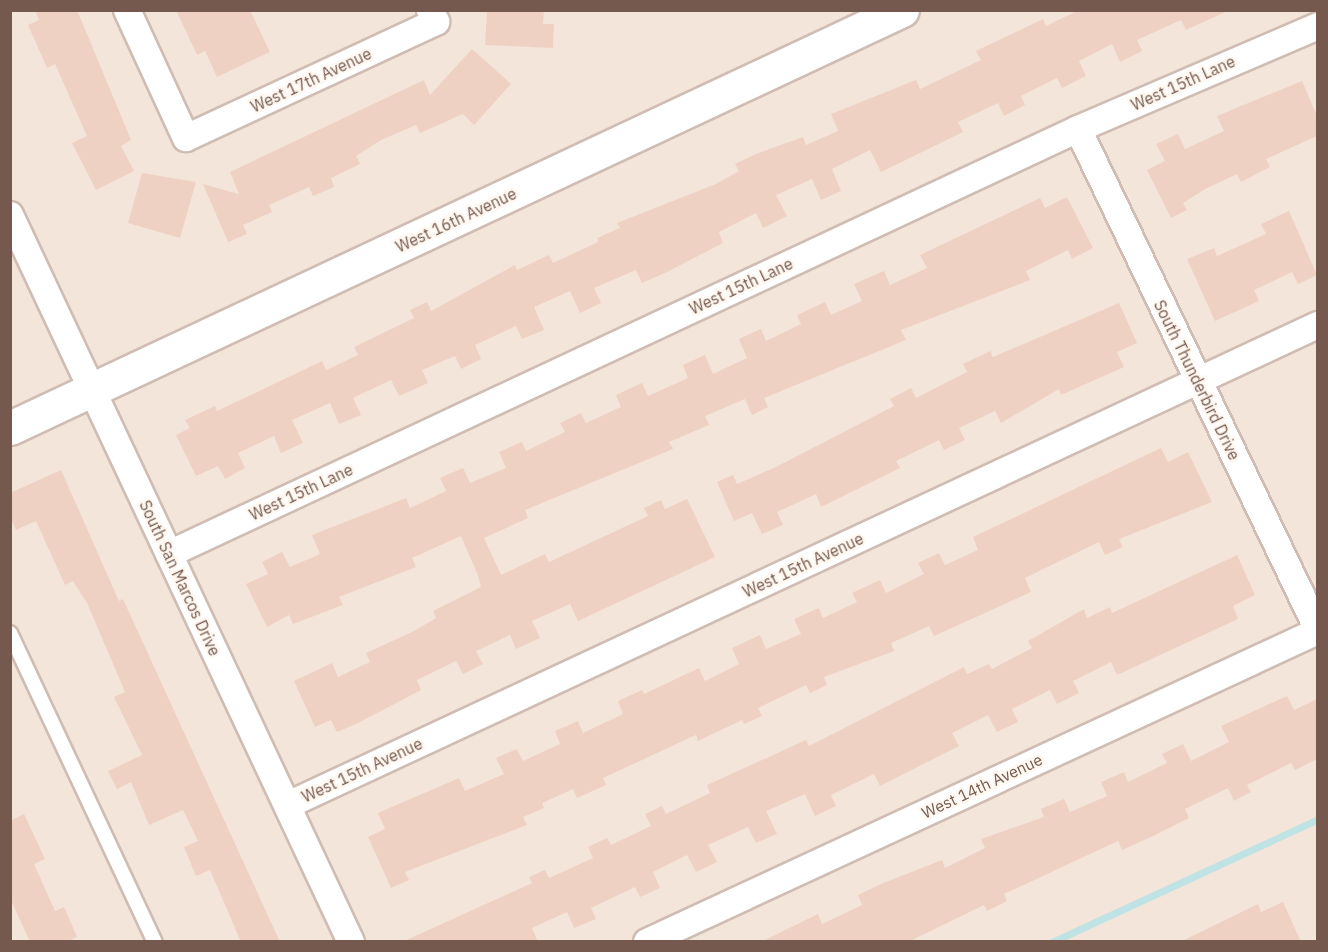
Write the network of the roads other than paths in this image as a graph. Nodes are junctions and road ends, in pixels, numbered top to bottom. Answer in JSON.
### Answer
{"nodes":[{"id":1,"x":127,"y":10,"type":"edge"},
{"id":2,"x":902,"y":10,"type":"edge"},
{"id":3,"x":433,"y":16,"type":"edge"},
{"id":4,"x":1317,"y":26,"type":"edge"},
{"id":5,"x":1078,"y":129,"type":"junction"},
{"id":6,"x":13,"y":226,"type":"edge"},
{"id":7,"x":1317,"y":325,"type":"edge"},
{"id":8,"x":1197,"y":381,"type":"junction"},
{"id":9,"x":92,"y":390,"type":"junction"},
{"id":10,"x":10,"y":428,"type":"edge"},
{"id":11,"x":169,"y":554,"type":"junction"},
{"id":12,"x":1317,"y":631,"type":"edge"},
{"id":13,"x":10,"y":633,"type":"edge"},
{"id":14,"x":288,"y":805,"type":"junction"},
{"id":15,"x":155,"y":942,"type":"edge"},
{"id":16,"x":351,"y":942,"type":"edge"},
{"id":17,"x":647,"y":942,"type":"edge"}],
"edges":[{"from":1,"to":3,"type":"street","name":"West 17th Avenue"},
{"from":2,"to":9,"type":"street","name":"West 16th Avenue"},
{"from":4,"to":5,"type":"street","name":"West 15th Lane"},
{"from":5,"to":8,"type":"street","name":"South Thunderbird Drive"},
{"from":5,"to":11,"type":"street","name":"West 15th Lane"},
{"from":6,"to":9,"type":"street","name":"South San Marcos Drive"},
{"from":7,"to":8,"type":"street","name":"West 15th Avenue"},
{"from":8,"to":12,"type":"street","name":"South Thunderbird Drive"},
{"from":8,"to":14,"type":"street","name":"West 15th Avenue"},
{"from":9,"to":10,"type":"street","name":"West 16th Avenue"},
{"from":9,"to":11,"type":"street","name":"South San Marcos Drive"},
{"from":11,"to":14,"type":"street","name":"South San Marcos Drive"},
{"from":12,"to":17,"type":"street","name":"West 14th Avenue"},
{"from":13,"to":15,"type":"lane"},
{"from":14,"to":16,"type":"street","name":"South San Marcos Drive"}]}
